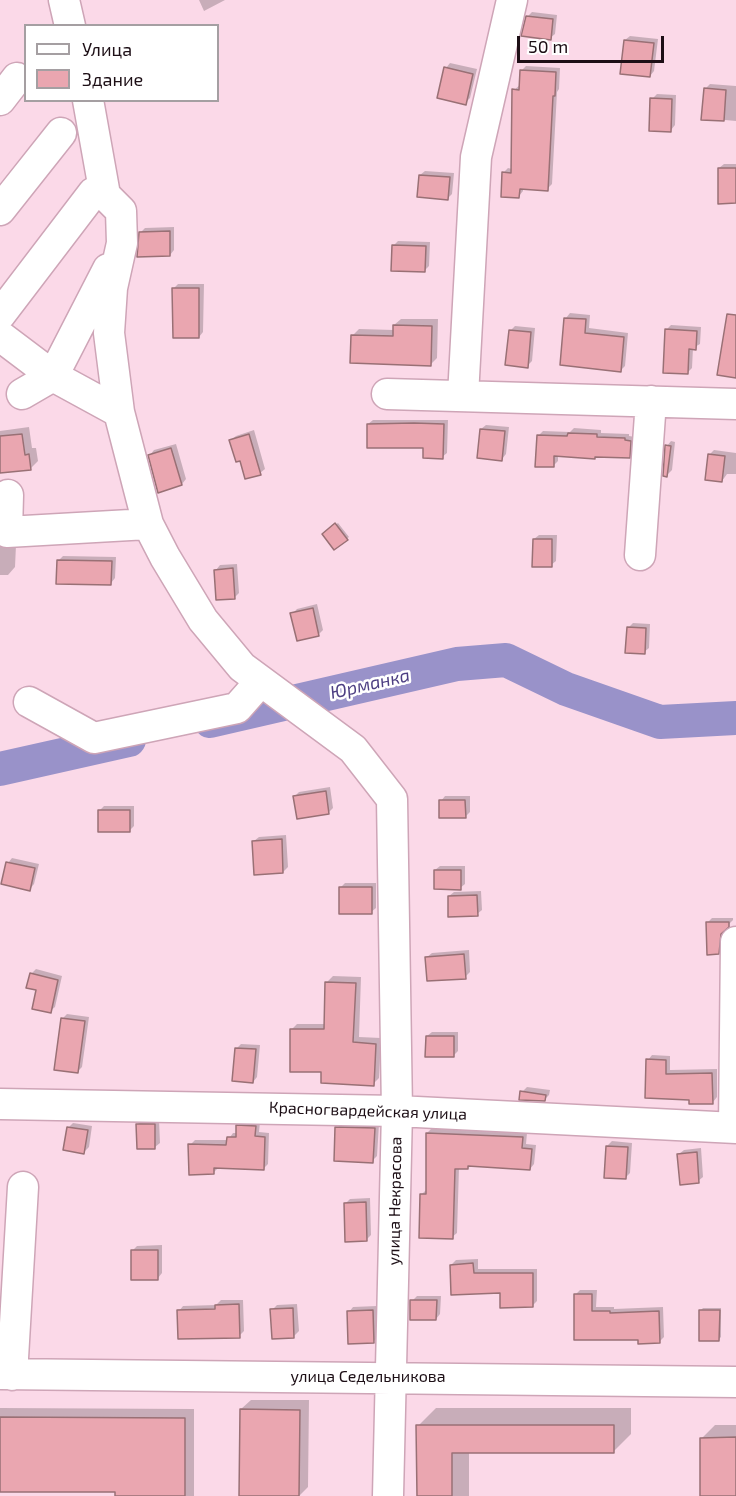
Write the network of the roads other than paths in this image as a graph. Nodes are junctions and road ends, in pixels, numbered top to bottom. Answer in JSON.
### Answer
{"nodes":[{"id":1,"x":64,"y":0,"type":"edge"},
{"id":2,"x":512,"y":0,"type":"edge"},
{"id":3,"x":70,"y":24,"type":"edge"},
{"id":4,"x":88,"y":102,"type":"edge"},
{"id":5,"x":61,"y":133,"type":"dead end"},
{"id":6,"x":105,"y":195,"type":"junction"},
{"id":7,"x":0,"y":210,"type":"edge"},
{"id":8,"x":122,"y":243,"type":"junction"},
{"id":9,"x":0,"y":315,"type":"edge"},
{"id":10,"x":0,"y":336,"type":"edge"},
{"id":11,"x":53,"y":376,"type":"junction"},
{"id":12,"x":22,"y":394,"type":"dead end"},
{"id":13,"x":387,"y":394,"type":"dead end"},
{"id":14,"x":463,"y":396,"type":"junction"},
{"id":15,"x":651,"y":401,"type":"junction"},
{"id":16,"x":736,"y":404,"type":"edge"},
{"id":17,"x":118,"y":412,"type":"junction"},
{"id":18,"x":8,"y":495,"type":"dead end"},
{"id":19,"x":148,"y":524,"type":"junction"},
{"id":20,"x":640,"y":555,"type":"dead end"},
{"id":21,"x":264,"y":686,"type":"junction"},
{"id":22,"x":29,"y":702,"type":"dead end"},
{"id":23,"x":736,"y":942,"type":"edge"},
{"id":24,"x":0,"y":1104,"type":"edge"},
{"id":25,"x":397,"y":1111,"type":"junction"},
{"id":26,"x":735,"y":1128,"type":"edge"},
{"id":27,"x":23,"y":1187,"type":"dead end"},
{"id":28,"x":6,"y":1375,"type":"edge"},
{"id":29,"x":392,"y":1377,"type":"junction"},
{"id":30,"x":736,"y":1382,"type":"edge"},
{"id":31,"x":387,"y":1496,"type":"edge"}],
"edges":[{"from":1,"to":3,"type":"street"},
{"from":2,"to":14,"type":"street"},
{"from":4,"to":6,"type":"street"},
{"from":5,"to":7,"type":"street"},
{"from":6,"to":8,"type":"street"},
{"from":6,"to":9,"type":"street"},
{"from":8,"to":11,"type":"street"},
{"from":8,"to":17,"type":"street"},
{"from":10,"to":11,"type":"street"},
{"from":11,"to":12,"type":"street"},
{"from":11,"to":17,"type":"street"},
{"from":13,"to":14,"type":"street"},
{"from":14,"to":15,"type":"street"},
{"from":15,"to":16,"type":"street"},
{"from":15,"to":20,"type":"street"},
{"from":17,"to":19,"type":"street"},
{"from":18,"to":19,"type":"street"},
{"from":19,"to":21,"type":"street"},
{"from":21,"to":22,"type":"street"},
{"from":21,"to":25,"type":"street","name":"улица Некрасова"},
{"from":23,"to":26,"type":"street"},
{"from":24,"to":25,"type":"street","name":"Красногвардейская улица"},
{"from":25,"to":26,"type":"street","name":"Красногвардейская улица"},
{"from":25,"to":29,"type":"street","name":"улица Некрасова"},
{"from":27,"to":28,"type":"street"},
{"from":28,"to":29,"type":"street","name":"улица Седельникова"},
{"from":29,"to":30,"type":"street","name":"улица Седельникова"},
{"from":29,"to":31,"type":"street","name":"улица Некрасова"}]}
